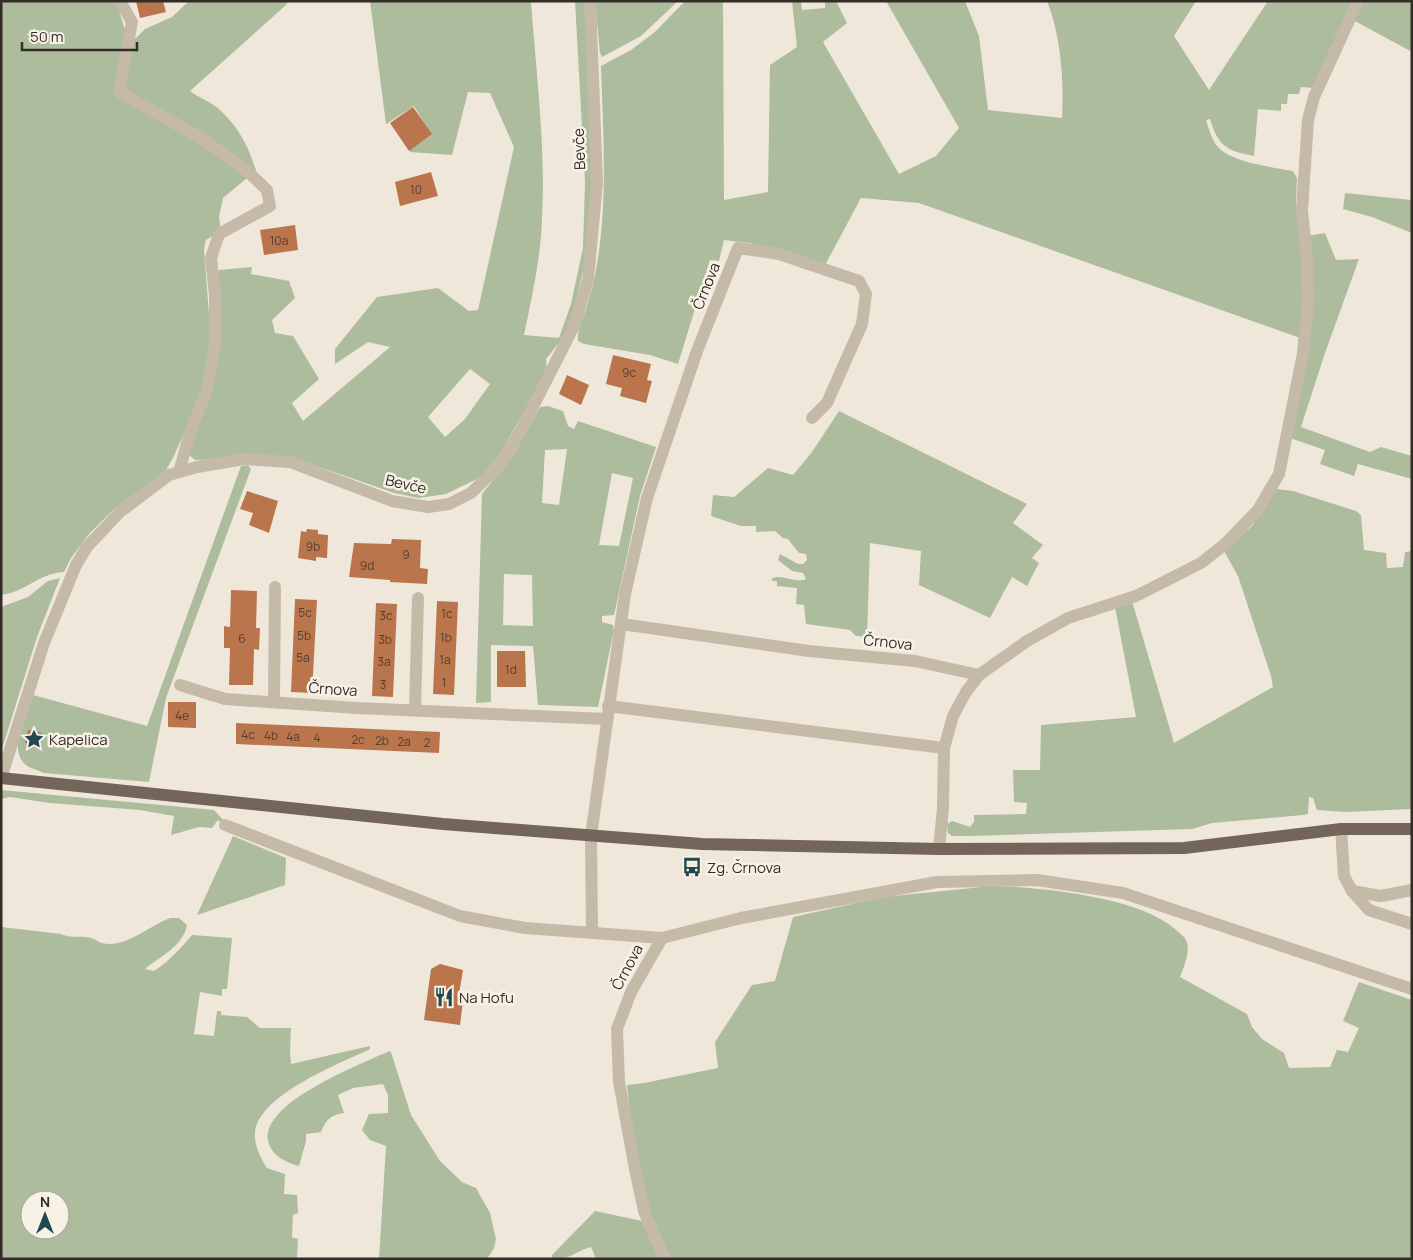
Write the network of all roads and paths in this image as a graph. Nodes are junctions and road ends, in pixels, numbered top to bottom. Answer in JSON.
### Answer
{"nodes":[{"id":1,"x":120,"y":1,"type":"edge"},
{"id":2,"x":590,"y":1,"type":"edge"},
{"id":3,"x":1358,"y":1,"type":"edge"},
{"id":4,"x":812,"y":418,"type":"dead end"},
{"id":5,"x":179,"y":472,"type":"junction"},
{"id":6,"x":275,"y":587,"type":"dead end"},
{"id":7,"x":418,"y":598,"type":"dead end"},
{"id":8,"x":622,"y":624,"type":"junction"},
{"id":9,"x":979,"y":675,"type":"junction"},
{"id":10,"x":180,"y":685,"type":"dead end"},
{"id":11,"x":274,"y":702,"type":"junction"},
{"id":12,"x":415,"y":709,"type":"junction"},
{"id":13,"x":608,"y":712,"type":"junction"},
{"id":14,"x":944,"y":748,"type":"junction"},
{"id":15,"x":1,"y":778,"type":"edge"},
{"id":16,"x":225,"y":825,"type":"dead end"},
{"id":17,"x":1341,"y":829,"type":"junction"},
{"id":18,"x":1412,"y":829,"type":"edge"},
{"id":19,"x":591,"y":836,"type":"junction"},
{"id":20,"x":939,"y":849,"type":"junction"},
{"id":21,"x":1412,"y":890,"type":"edge"},
{"id":22,"x":1352,"y":892,"type":"junction"},
{"id":23,"x":1412,"y":924,"type":"edge"},
{"id":24,"x":592,"y":932,"type":"junction"},
{"id":25,"x":662,"y":938,"type":"junction"},
{"id":26,"x":1412,"y":989,"type":"edge"},
{"id":27,"x":665,"y":1259,"type":"edge"}],
"edges":[{"from":1,"to":5,"type":"street"},
{"from":2,"to":5,"type":"street","name":"Bevče"},
{"from":3,"to":9,"type":"street"},
{"from":4,"to":8,"type":"street","name":"Črnova"},
{"from":5,"to":15,"type":"street","name":"Bevče"},
{"from":6,"to":11,"type":"street"},
{"from":7,"to":12,"type":"street"},
{"from":8,"to":9,"type":"street","name":"Črnova"},
{"from":8,"to":13,"type":"street","name":"Črnova"},
{"from":9,"to":14,"type":"street"},
{"from":10,"to":11,"type":"street","name":"Črnova"},
{"from":11,"to":12,"type":"street","name":"Črnova"},
{"from":12,"to":13,"type":"street","name":"Črnova"},
{"from":13,"to":14,"type":"street","name":"Črnova"},
{"from":13,"to":19,"type":"street","name":"Črnova"},
{"from":14,"to":20,"type":"street"},
{"from":15,"to":19,"type":"main road"},
{"from":16,"to":24,"type":"street"},
{"from":17,"to":18,"type":"main road"},
{"from":17,"to":20,"type":"main road"},
{"from":17,"to":22,"type":"street"},
{"from":19,"to":20,"type":"main road"},
{"from":19,"to":24,"type":"street","name":"Črnova"},
{"from":21,"to":22,"type":"street"},
{"from":22,"to":23,"type":"street"},
{"from":24,"to":25,"type":"street","name":"Črnova"},
{"from":25,"to":26,"type":"street"},
{"from":25,"to":27,"type":"street","name":"Črnova"}]}
